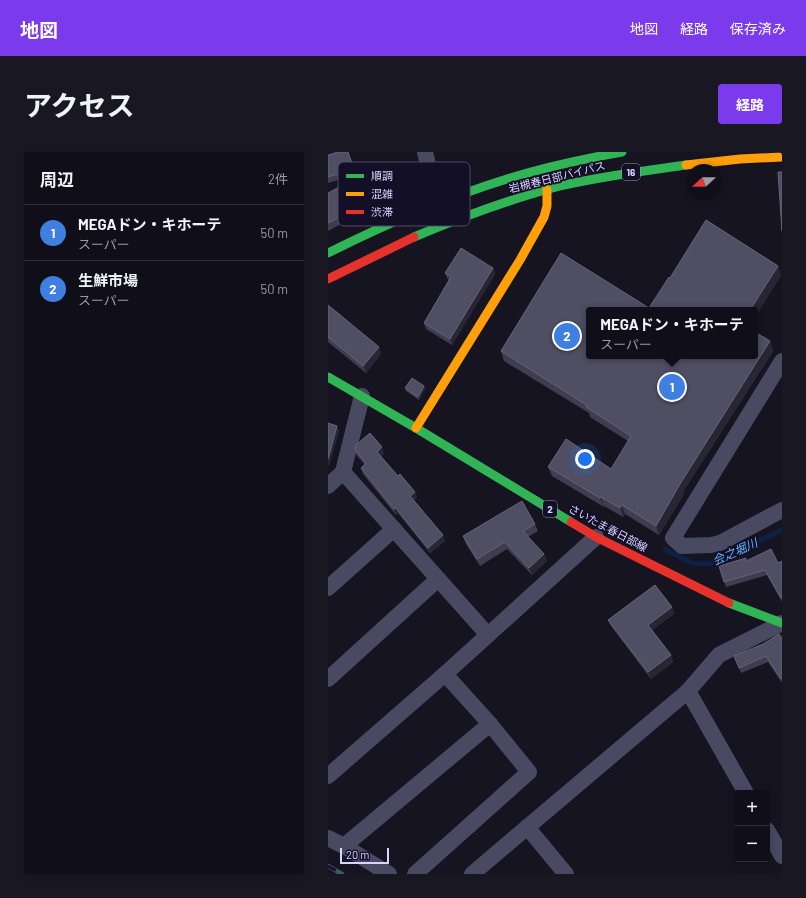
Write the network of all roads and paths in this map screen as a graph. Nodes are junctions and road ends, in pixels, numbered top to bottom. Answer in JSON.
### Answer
{"nodes":[{"id":1,"x":425,"y":152,"type":"edge"},
{"id":2,"x":622,"y":152,"type":"edge"},
{"id":3,"x":782,"y":157,"type":"edge"},
{"id":4,"x":427,"y":162,"type":"edge"},
{"id":5,"x":547,"y":190,"type":"junction"},
{"id":6,"x":470,"y":191,"type":"edge"},
{"id":7,"x":470,"y":216,"type":"edge"},
{"id":8,"x":383,"y":226,"type":"edge"},
{"id":9,"x":444,"y":226,"type":"edge"},
{"id":10,"x":328,"y":253,"type":"edge"},
{"id":11,"x":328,"y":279,"type":"edge"},
{"id":12,"x":782,"y":361,"type":"edge"},
{"id":13,"x":328,"y":377,"type":"edge"},
{"id":14,"x":362,"y":396,"type":"junction"},
{"id":15,"x":416,"y":428,"type":"junction"},
{"id":16,"x":343,"y":472,"type":"junction"},
{"id":17,"x":328,"y":486,"type":"edge"},
{"id":18,"x":782,"y":510,"type":"edge"},
{"id":19,"x":394,"y":529,"type":"junction"},
{"id":20,"x":596,"y":537,"type":"junction"},
{"id":21,"x":438,"y":579,"type":"junction"},
{"id":22,"x":328,"y":588,"type":"edge"},
{"id":23,"x":782,"y":623,"type":"edge"},
{"id":24,"x":488,"y":635,"type":"junction"},
{"id":25,"x":445,"y":674,"type":"junction"},
{"id":26,"x":328,"y":679,"type":"edge"},
{"id":27,"x":688,"y":691,"type":"junction"},
{"id":28,"x":490,"y":724,"type":"junction"},
{"id":29,"x":328,"y":776,"type":"edge"},
{"id":30,"x":744,"y":790,"type":"edge"},
{"id":31,"x":527,"y":827,"type":"junction"},
{"id":32,"x":770,"y":835,"type":"edge"},
{"id":33,"x":328,"y":838,"type":"edge"},
{"id":34,"x":344,"y":846,"type":"junction"},
{"id":35,"x":782,"y":856,"type":"edge"},
{"id":36,"x":389,"y":874,"type":"edge"},
{"id":37,"x":415,"y":874,"type":"edge"},
{"id":38,"x":472,"y":874,"type":"edge"},
{"id":39,"x":566,"y":874,"type":"edge"}],
"edges":[{"from":1,"to":4,"type":"street"},
{"from":2,"to":6,"type":"main road","name":"岩槻春日部バイパス","number":"16"},
{"from":3,"to":5,"type":"main road","name":"岩槻春日部バイパス","number":"16"},
{"from":5,"to":7,"type":"main road","name":"岩槻春日部バイパス","number":"16"},
{"from":5,"to":15,"type":"main road"},
{"from":8,"to":10,"type":"main road","name":"岩槻春日部バイパス","number":"16"},
{"from":9,"to":11,"type":"main road","name":"岩槻春日部バイパス","number":"16"},
{"from":12,"to":18,"type":"street"},
{"from":13,"to":14,"type":"main road","name":"さいたま春日部線","number":"2"},
{"from":14,"to":15,"type":"main road","name":"さいたま春日部線","number":"2"},
{"from":14,"to":16,"type":"street"},
{"from":15,"to":20,"type":"main road","name":"さいたま春日部線","number":"2"},
{"from":16,"to":17,"type":"street"},
{"from":16,"to":19,"type":"street"},
{"from":19,"to":21,"type":"street"},
{"from":19,"to":22,"type":"street"},
{"from":20,"to":23,"type":"main road","name":"さいたま春日部線","number":"2"},
{"from":20,"to":24,"type":"street"},
{"from":21,"to":24,"type":"street"},
{"from":21,"to":26,"type":"street"},
{"from":23,"to":27,"type":"street"},
{"from":24,"to":25,"type":"street"},
{"from":25,"to":28,"type":"street"},
{"from":25,"to":29,"type":"street"},
{"from":27,"to":30,"type":"street"},
{"from":27,"to":31,"type":"street"},
{"from":28,"to":34,"type":"street"},
{"from":28,"to":37,"type":"street"},
{"from":31,"to":38,"type":"street"},
{"from":31,"to":39,"type":"street"},
{"from":32,"to":35,"type":"street"},
{"from":33,"to":34,"type":"street"},
{"from":34,"to":36,"type":"street"}]}
